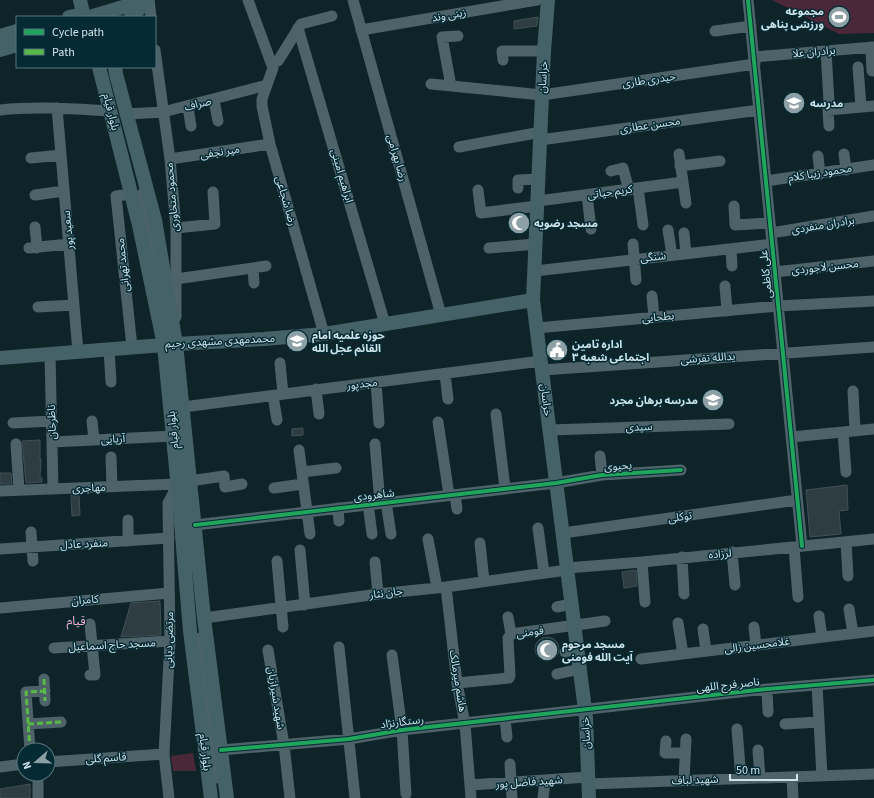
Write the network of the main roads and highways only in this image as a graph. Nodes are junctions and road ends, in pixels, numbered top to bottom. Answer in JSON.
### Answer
{"nodes":[{"id":1,"x":80,"y":0,"type":"edge"},
{"id":2,"x":148,"y":0,"type":"edge"},
{"id":3,"x":548,"y":0,"type":"edge"},
{"id":4,"x":84,"y":16,"type":"edge"},
{"id":5,"x":92,"y":16,"type":"edge"},
{"id":6,"x":132,"y":16,"type":"edge"},
{"id":7,"x":16,"y":31,"type":"edge"},
{"id":8,"x":0,"y":34,"type":"edge"},
{"id":9,"x":16,"y":45,"type":"edge"},
{"id":10,"x":0,"y":50,"type":"edge"},
{"id":11,"x":99,"y":68,"type":"edge"},
{"id":12,"x":115,"y":70,"type":"edge"},
{"id":13,"x":533,"y":300,"type":"junction"},
{"id":14,"x":170,"y":344,"type":"junction"},
{"id":15,"x":0,"y":358,"type":"edge"},
{"id":16,"x":184,"y":482,"type":"junction"},
{"id":17,"x":589,"y":786,"type":"edge"},
{"id":18,"x":211,"y":798,"type":"edge"},
{"id":19,"x":227,"y":798,"type":"edge"}],
"edges":[{"from":1,"to":4,"type":"main road"},
{"from":2,"to":5,"type":"main road"},
{"from":2,"to":6,"type":"main road"},
{"from":3,"to":13,"type":"main road","name":"خراسان"},
{"from":7,"to":8,"type":"main road"},
{"from":9,"to":10,"type":"main road"},
{"from":11,"to":14,"type":"main road","name":"بلوار قیام"},
{"from":12,"to":14,"type":"main road","name":"بلوار قیام"},
{"from":13,"to":14,"type":"main road","name":"محمدمهدی مشهدی رحیم"},
{"from":13,"to":17,"type":"main road","name":"خراسان"},
{"from":14,"to":15,"type":"main road","name":"محمدمهدی مشهدی رحیم"},
{"from":14,"to":16,"type":"main road","name":"بلوار قیام"},
{"from":14,"to":16,"type":"main road","name":"بلوار قیام"},
{"from":16,"to":18,"type":"main road","name":"بلوار قیام"},
{"from":16,"to":19,"type":"main road","name":"بلوار قیام"}]}
